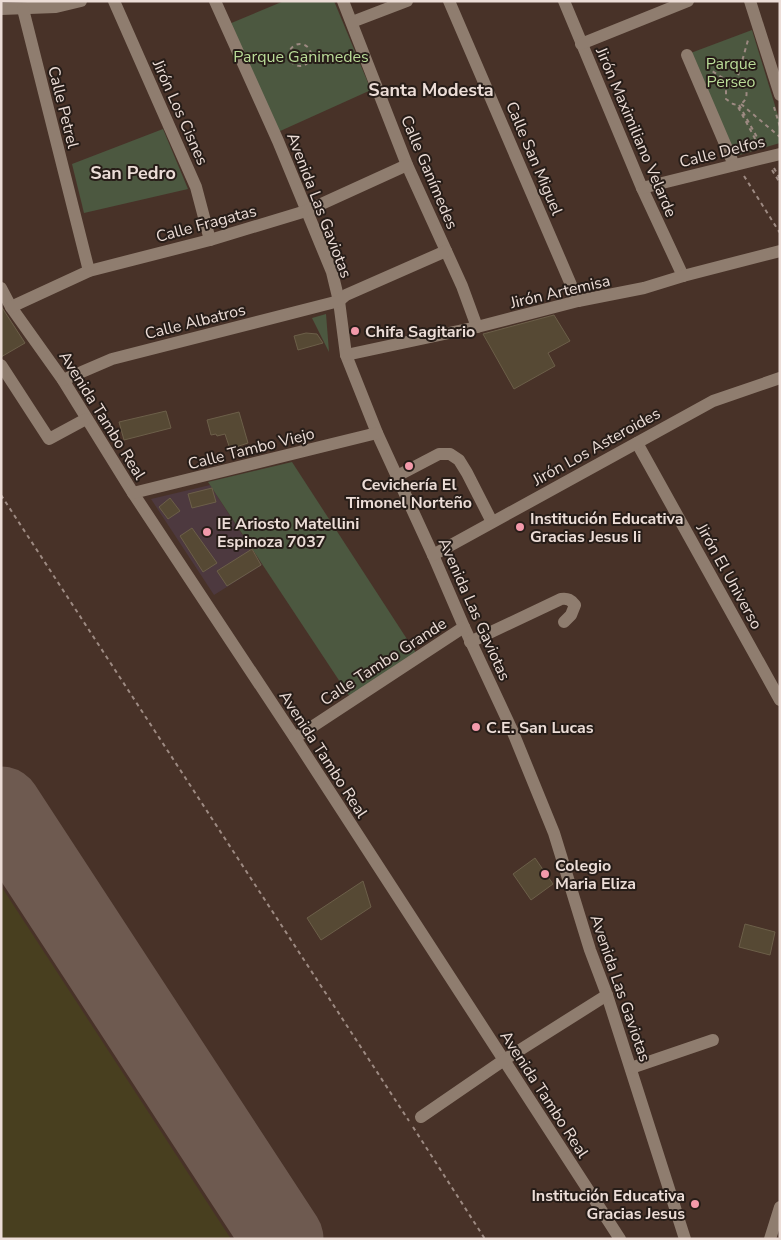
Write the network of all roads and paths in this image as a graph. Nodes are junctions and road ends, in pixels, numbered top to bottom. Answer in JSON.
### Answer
{"nodes":[{"id":1,"x":80,"y":1,"type":"edge"},
{"id":2,"x":114,"y":1,"type":"edge"},
{"id":3,"x":215,"y":1,"type":"edge"},
{"id":4,"x":342,"y":1,"type":"edge"},
{"id":5,"x":407,"y":1,"type":"edge"},
{"id":6,"x":450,"y":1,"type":"edge"},
{"id":7,"x":564,"y":1,"type":"edge"},
{"id":8,"x":688,"y":1,"type":"edge"},
{"id":9,"x":750,"y":1,"type":"edge"},
{"id":10,"x":1,"y":9,"type":"edge"},
{"id":11,"x":22,"y":9,"type":"junction"},
{"id":12,"x":352,"y":22,"type":"junction"},
{"id":13,"x":749,"y":38,"type":"dead end"},
{"id":14,"x":582,"y":44,"type":"junction"},
{"id":15,"x":687,"y":55,"type":"joint"},
{"id":16,"x":304,"y":65,"type":"joint"},
{"id":17,"x":736,"y":83,"type":"junction"},
{"id":18,"x":732,"y":84,"type":"junction"},
{"id":19,"x":780,"y":95,"type":"edge"},
{"id":20,"x":741,"y":104,"type":"junction"},
{"id":21,"x":780,"y":137,"type":"edge"},
{"id":22,"x":774,"y":161,"type":"edge"},
{"id":23,"x":407,"y":165,"type":"junction"},
{"id":24,"x":737,"y":168,"type":"junction"},
{"id":25,"x":780,"y":179,"type":"edge"},
{"id":26,"x":780,"y":183,"type":"edge"},
{"id":27,"x":642,"y":188,"type":"junction"},
{"id":28,"x":306,"y":211,"type":"junction"},
{"id":29,"x":780,"y":233,"type":"edge"},
{"id":30,"x":210,"y":240,"type":"junction"},
{"id":31,"x":446,"y":251,"type":"junction"},
{"id":32,"x":780,"y":251,"type":"edge"},
{"id":33,"x":89,"y":271,"type":"junction"},
{"id":34,"x":683,"y":276,"type":"junction"},
{"id":35,"x":1,"y":288,"type":"edge"},
{"id":36,"x":338,"y":301,"type":"junction"},
{"id":37,"x":578,"y":301,"type":"junction"},
{"id":38,"x":11,"y":307,"type":"junction"},
{"id":39,"x":477,"y":327,"type":"junction"},
{"id":40,"x":346,"y":355,"type":"junction"},
{"id":41,"x":1,"y":365,"type":"edge"},
{"id":42,"x":780,"y":378,"type":"edge"},
{"id":43,"x":63,"y":380,"type":"junction"},
{"id":44,"x":86,"y":419,"type":"junction"},
{"id":45,"x":377,"y":434,"type":"junction"},
{"id":46,"x":636,"y":443,"type":"junction"},
{"id":47,"x":397,"y":476,"type":"junction"},
{"id":48,"x":133,"y":493,"type":"junction"},
{"id":49,"x":1,"y":495,"type":"edge"},
{"id":50,"x":492,"y":522,"type":"junction"},
{"id":51,"x":433,"y":555,"type":"junction"},
{"id":52,"x":564,"y":622,"type":"dead end"},
{"id":53,"x":464,"y":628,"type":"junction"},
{"id":54,"x":470,"y":642,"type":"junction"},
{"id":55,"x":780,"y":700,"type":"edge"},
{"id":56,"x":295,"y":738,"type":"junction"},
{"id":57,"x":607,"y":995,"type":"junction"},
{"id":58,"x":713,"y":1040,"type":"dead end"},
{"id":59,"x":504,"y":1060,"type":"junction"},
{"id":60,"x":631,"y":1068,"type":"junction"},
{"id":61,"x":421,"y":1116,"type":"dead end"},
{"id":62,"x":780,"y":1207,"type":"edge"},
{"id":63,"x":485,"y":1239,"type":"edge"},
{"id":64,"x":620,"y":1239,"type":"edge"},
{"id":65,"x":685,"y":1239,"type":"edge"},
{"id":66,"x":770,"y":1239,"type":"edge"}],
"edges":[{"from":1,"to":11,"type":"street"},
{"from":2,"to":30,"type":"street","name":"Jirón Los Cisnes"},
{"from":3,"to":28,"type":"street","name":"Avenida Las Gaviotas"},
{"from":4,"to":12,"type":"street","name":"Calle Ganímedes"},
{"from":5,"to":12,"type":"street"},
{"from":6,"to":37,"type":"street","name":"Calle San Miguel"},
{"from":7,"to":14,"type":"street","name":"Jirón Maximiliano Velarde"},
{"from":8,"to":14,"type":"street"},
{"from":9,"to":19,"type":"street"},
{"from":10,"to":11,"type":"street"},
{"from":11,"to":33,"type":"street","name":"Calle Petrel"},
{"from":12,"to":23,"type":"street","name":"Calle Ganímedes"},
{"from":13,"to":17,"type":"path"},
{"from":14,"to":27,"type":"street","name":"Jirón Maximiliano Velarde"},
{"from":15,"to":18,"type":"path"},
{"from":15,"to":24,"type":"street"},
{"from":16,"to":16,"type":"path"},
{"from":17,"to":18,"type":"path"},
{"from":17,"to":20,"type":"path"},
{"from":18,"to":20,"type":"path"},
{"from":20,"to":21,"type":"path"},
{"from":22,"to":24,"type":"street","name":"Calle Delfos"},
{"from":22,"to":25,"type":"path"},
{"from":22,"to":26,"type":"path"},
{"from":23,"to":28,"type":"street","name":"Calle Fragatas"},
{"from":23,"to":31,"type":"street","name":"Calle Ganímedes"},
{"from":24,"to":27,"type":"street","name":"Calle Delfos"},
{"from":24,"to":29,"type":"path"},
{"from":27,"to":34,"type":"street","name":"Jirón Maximiliano Velarde"},
{"from":28,"to":30,"type":"street","name":"Calle Fragatas"},
{"from":28,"to":36,"type":"street","name":"Avenida Las Gaviotas"},
{"from":30,"to":33,"type":"street","name":"Calle Fragatas"},
{"from":31,"to":36,"type":"street","name":"Calle Albatros"},
{"from":31,"to":39,"type":"street","name":"Calle Ganímedes"},
{"from":32,"to":34,"type":"street","name":"Jirón Artemisa"},
{"from":33,"to":38,"type":"street","name":"Calle Fragatas"},
{"from":34,"to":37,"type":"street","name":"Jirón Artemisa"},
{"from":35,"to":38,"type":"street","name":"Avenida Tambo Real"},
{"from":36,"to":40,"type":"street","name":"Avenida Las Gaviotas"},
{"from":36,"to":43,"type":"street","name":"Calle Albatros"},
{"from":37,"to":39,"type":"street","name":"Jirón Artemisa"},
{"from":38,"to":43,"type":"street","name":"Avenida Tambo Real"},
{"from":39,"to":40,"type":"street","name":"Jirón Artemisa"},
{"from":40,"to":45,"type":"street","name":"Avenida Las Gaviotas"},
{"from":41,"to":44,"type":"street"},
{"from":42,"to":46,"type":"street","name":"Jirón Los Asteroides"},
{"from":43,"to":44,"type":"street","name":"Avenida Tambo Real"},
{"from":44,"to":48,"type":"street","name":"Avenida Tambo Real"},
{"from":45,"to":47,"type":"street","name":"Avenida Las Gaviotas"},
{"from":45,"to":48,"type":"street","name":"Calle Tambo Viejo"},
{"from":46,"to":50,"type":"street","name":"Jirón Los Asteroides"},
{"from":46,"to":55,"type":"street","name":"Jirón El Universo"},
{"from":47,"to":50,"type":"street"},
{"from":47,"to":51,"type":"street","name":"Avenida Las Gaviotas"},
{"from":48,"to":56,"type":"street","name":"Avenida Tambo Real"},
{"from":49,"to":63,"type":"path"},
{"from":50,"to":51,"type":"street","name":"Jirón Los Asteroides"},
{"from":51,"to":53,"type":"street","name":"Avenida Las Gaviotas"},
{"from":52,"to":54,"type":"street"},
{"from":53,"to":54,"type":"street","name":"Avenida Las Gaviotas"},
{"from":53,"to":56,"type":"street","name":"Calle Tambo Grande"},
{"from":54,"to":57,"type":"street","name":"Avenida Las Gaviotas"},
{"from":56,"to":59,"type":"street","name":"Avenida Tambo Real"},
{"from":57,"to":59,"type":"street"},
{"from":57,"to":60,"type":"street","name":"Avenida Las Gaviotas"},
{"from":58,"to":60,"type":"street"},
{"from":59,"to":61,"type":"street"},
{"from":59,"to":64,"type":"street","name":"Avenida Tambo Real"},
{"from":60,"to":65,"type":"street","name":"Avenida Las Gaviotas"},
{"from":62,"to":66,"type":"street"}]}
